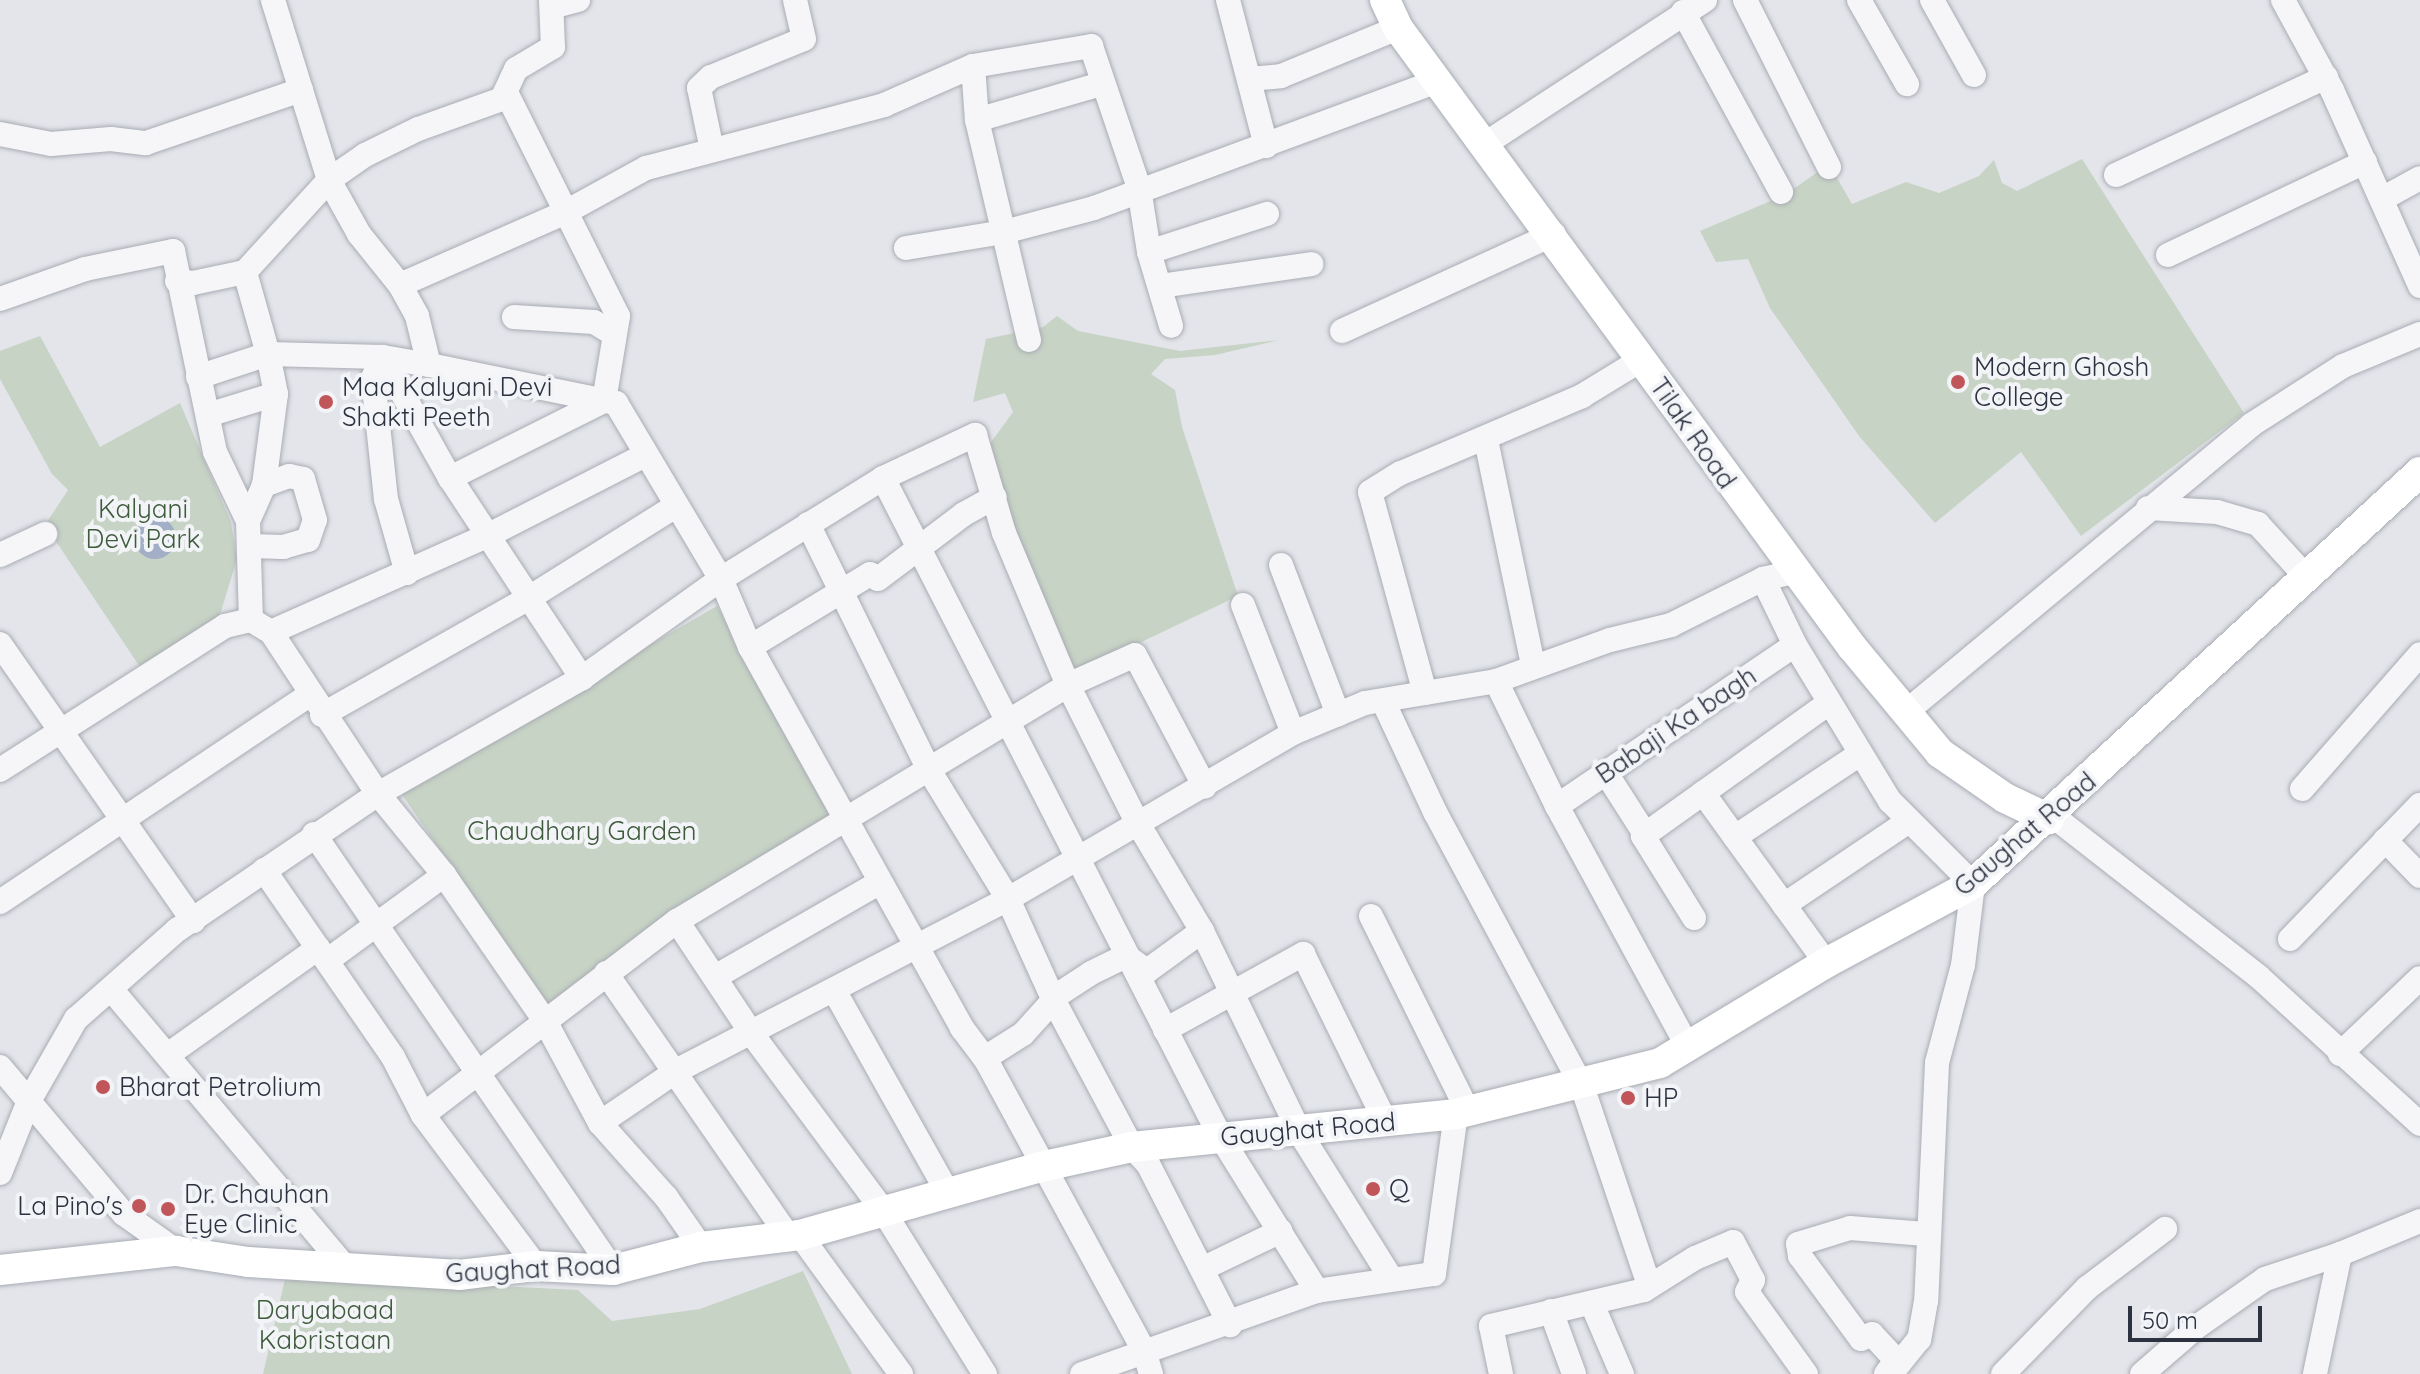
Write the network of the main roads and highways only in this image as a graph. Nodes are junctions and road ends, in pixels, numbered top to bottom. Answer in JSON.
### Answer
{"nodes":[{"id":1,"x":1385,"y":0,"type":"edge"},
{"id":2,"x":2420,"y":472,"type":"edge"},
{"id":3,"x":2051,"y":817,"type":"junction"},
{"id":4,"x":0,"y":1270,"type":"edge"}],
"edges":[{"from":1,"to":3,"type":"main road","name":"Tilak Road"},
{"from":2,"to":3,"type":"main road","name":"Gaughat Road"},
{"from":3,"to":4,"type":"main road","name":"Gaughat Road"}]}
